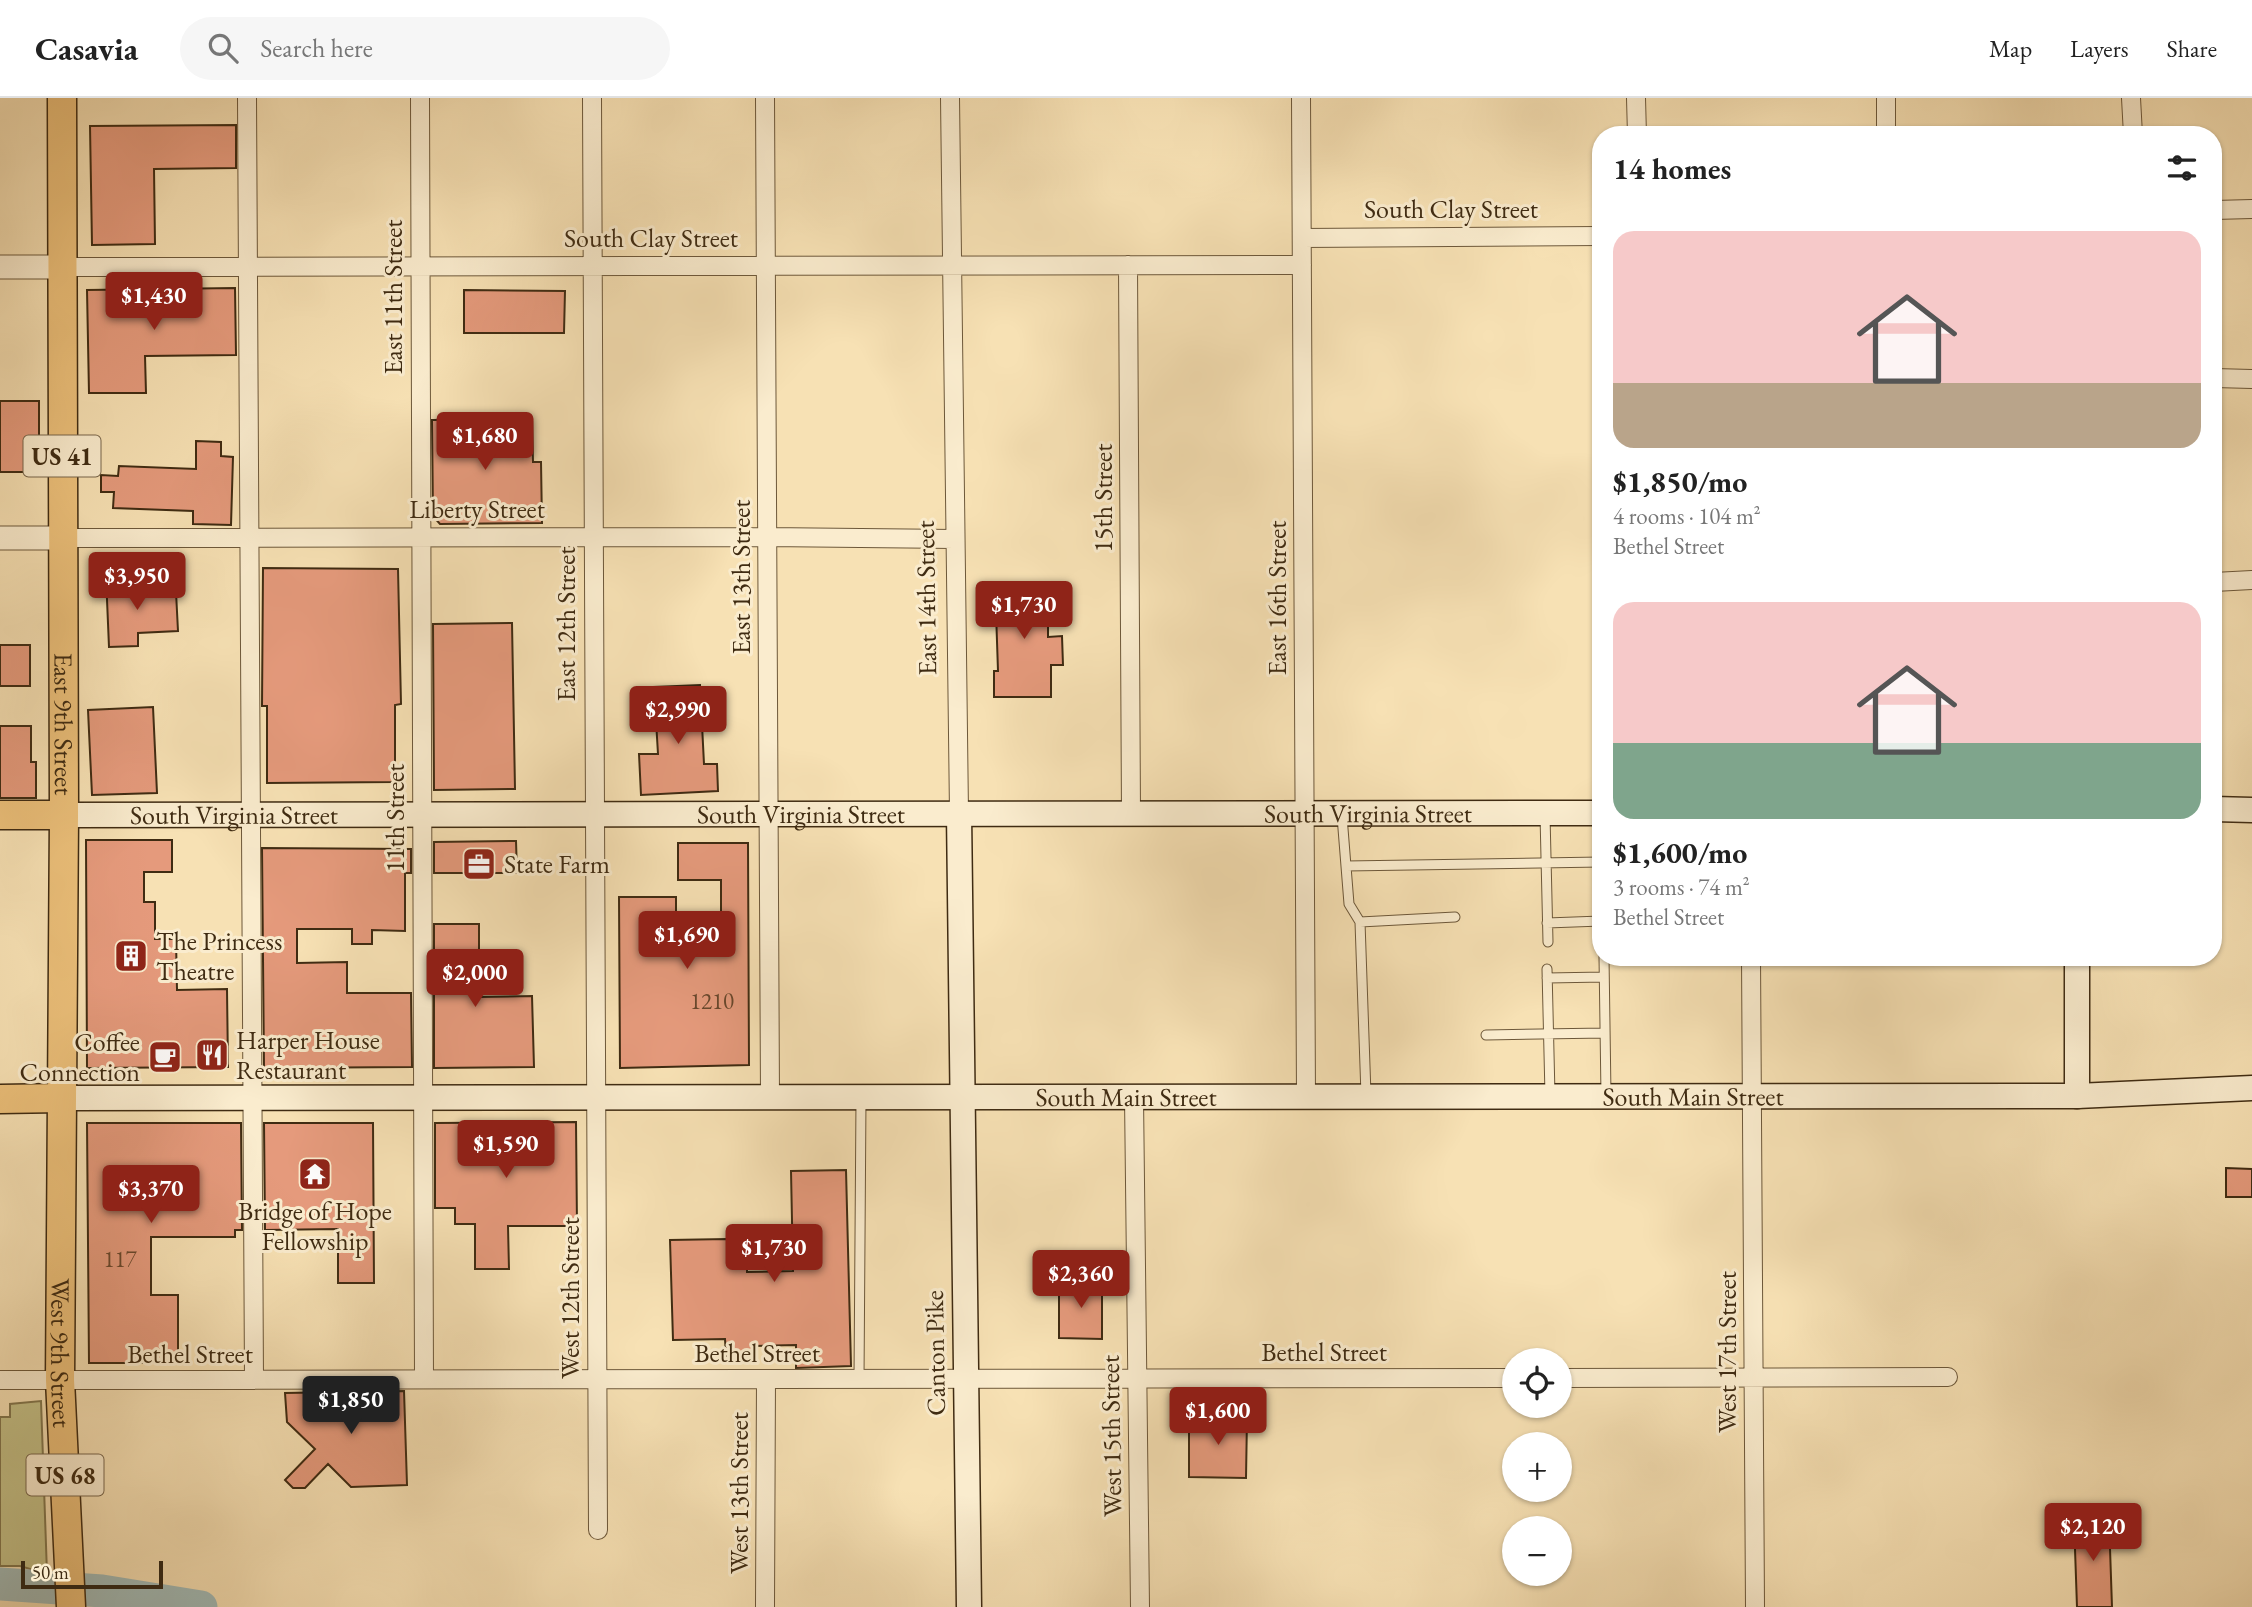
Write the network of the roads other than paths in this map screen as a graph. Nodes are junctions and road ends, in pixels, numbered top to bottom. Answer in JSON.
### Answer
{"nodes":[{"id":1,"x":61,"y":98,"type":"edge"},
{"id":2,"x":247,"y":98,"type":"edge"},
{"id":3,"x":420,"y":98,"type":"edge"},
{"id":4,"x":592,"y":98,"type":"edge"},
{"id":5,"x":765,"y":98,"type":"edge"},
{"id":6,"x":950,"y":98,"type":"edge"},
{"id":7,"x":1301,"y":98,"type":"edge"},
{"id":8,"x":1636,"y":98,"type":"edge"},
{"id":9,"x":1886,"y":98,"type":"edge"},
{"id":10,"x":2131,"y":98,"type":"edge"},
{"id":11,"x":1636,"y":126,"type":"edge"},
{"id":12,"x":1886,"y":126,"type":"edge"},
{"id":13,"x":2133,"y":126,"type":"edge"},
{"id":14,"x":2252,"y":209,"type":"edge"},
{"id":15,"x":2222,"y":210,"type":"edge"},
{"id":16,"x":1592,"y":236,"type":"edge"},
{"id":17,"x":1302,"y":238,"type":"junction"},
{"id":18,"x":1128,"y":265,"type":"junction"},
{"id":19,"x":1302,"y":265,"type":"junction"},
{"id":20,"x":418,"y":266,"type":"junction"},
{"id":21,"x":591,"y":266,"type":"junction"},
{"id":22,"x":765,"y":266,"type":"junction"},
{"id":23,"x":952,"y":266,"type":"junction"},
{"id":24,"x":0,"y":267,"type":"edge"},
{"id":25,"x":61,"y":267,"type":"junction"},
{"id":26,"x":249,"y":267,"type":"junction"},
{"id":27,"x":2222,"y":378,"type":"edge"},
{"id":28,"x":2252,"y":379,"type":"edge"},
{"id":29,"x":420,"y":537,"type":"junction"},
{"id":30,"x":592,"y":537,"type":"junction"},
{"id":31,"x":767,"y":537,"type":"junction"},
{"id":32,"x":0,"y":538,"type":"edge"},
{"id":33,"x":62,"y":538,"type":"junction"},
{"id":34,"x":250,"y":538,"type":"junction"},
{"id":35,"x":954,"y":539,"type":"junction"},
{"id":36,"x":2252,"y":580,"type":"edge"},
{"id":37,"x":2222,"y":582,"type":"edge"},
{"id":38,"x":2222,"y":809,"type":"edge"},
{"id":39,"x":2252,"y":810,"type":"edge"},
{"id":40,"x":959,"y":813,"type":"junction"},
{"id":41,"x":1305,"y":813,"type":"junction"},
{"id":42,"x":1342,"y":813,"type":"junction"},
{"id":43,"x":1545,"y":813,"type":"junction"},
{"id":44,"x":1592,"y":813,"type":"edge"},
{"id":45,"x":251,"y":814,"type":"junction"},
{"id":46,"x":421,"y":814,"type":"junction"},
{"id":47,"x":594,"y":814,"type":"junction"},
{"id":48,"x":768,"y":814,"type":"junction"},
{"id":49,"x":1131,"y":814,"type":"junction"},
{"id":50,"x":0,"y":815,"type":"edge"},
{"id":51,"x":64,"y":815,"type":"junction"},
{"id":52,"x":1546,"y":862,"type":"junction"},
{"id":53,"x":1592,"y":862,"type":"edge"},
{"id":54,"x":1346,"y":866,"type":"junction"},
{"id":55,"x":1455,"y":917,"type":"dead end"},
{"id":56,"x":1592,"y":921,"type":"edge"},
{"id":57,"x":1360,"y":922,"type":"junction"},
{"id":58,"x":1547,"y":923,"type":"junction"},
{"id":59,"x":1548,"y":943,"type":"dead end"},
{"id":60,"x":1604,"y":966,"type":"edge"},
{"id":61,"x":1751,"y":966,"type":"edge"},
{"id":62,"x":2077,"y":966,"type":"edge"},
{"id":63,"x":1604,"y":977,"type":"junction"},
{"id":64,"x":1605,"y":1033,"type":"junction"},
{"id":65,"x":1549,"y":1034,"type":"junction"},
{"id":66,"x":1486,"y":1035,"type":"dead end"},
{"id":67,"x":2252,"y":1088,"type":"edge"},
{"id":68,"x":2077,"y":1096,"type":"junction"},
{"id":69,"x":770,"y":1097,"type":"junction"},
{"id":70,"x":861,"y":1097,"type":"junction"},
{"id":71,"x":1134,"y":1097,"type":"junction"},
{"id":72,"x":1306,"y":1097,"type":"junction"},
{"id":73,"x":1366,"y":1097,"type":"junction"},
{"id":74,"x":1550,"y":1097,"type":"junction"},
{"id":75,"x":1606,"y":1097,"type":"junction"},
{"id":76,"x":1752,"y":1097,"type":"junction"},
{"id":77,"x":0,"y":1098,"type":"edge"},
{"id":78,"x":62,"y":1098,"type":"junction"},
{"id":79,"x":252,"y":1098,"type":"junction"},
{"id":80,"x":422,"y":1098,"type":"junction"},
{"id":81,"x":595,"y":1098,"type":"junction"},
{"id":82,"x":960,"y":1098,"type":"junction"},
{"id":83,"x":1754,"y":1377,"type":"junction"},
{"id":84,"x":1948,"y":1377,"type":"dead end"},
{"id":85,"x":1137,"y":1378,"type":"junction"},
{"id":86,"x":1502,"y":1378,"type":"edge"},
{"id":87,"x":1572,"y":1378,"type":"edge"},
{"id":88,"x":424,"y":1379,"type":"junction"},
{"id":89,"x":597,"y":1379,"type":"junction"},
{"id":90,"x":766,"y":1379,"type":"junction"},
{"id":91,"x":859,"y":1379,"type":"junction"},
{"id":92,"x":965,"y":1379,"type":"junction"},
{"id":93,"x":0,"y":1380,"type":"edge"},
{"id":94,"x":60,"y":1380,"type":"junction"},
{"id":95,"x":254,"y":1380,"type":"junction"},
{"id":96,"x":598,"y":1530,"type":"dead end"},
{"id":97,"x":71,"y":1607,"type":"edge"},
{"id":98,"x":765,"y":1607,"type":"edge"},
{"id":99,"x":969,"y":1607,"type":"edge"},
{"id":100,"x":1140,"y":1607,"type":"edge"},
{"id":101,"x":1755,"y":1607,"type":"edge"}],
"edges":[{"from":1,"to":25,"type":"main road","name":"East 9th Street","number":"US 41"},
{"from":2,"to":26,"type":"street"},
{"from":3,"to":20,"type":"street","name":"East 11th Street"},
{"from":4,"to":21,"type":"street","name":"East 12th Street"},
{"from":5,"to":22,"type":"street","name":"East 13th Street"},
{"from":6,"to":23,"type":"street","name":"East 14th Street"},
{"from":7,"to":17,"type":"street","name":"East 16th Street"},
{"from":8,"to":11,"type":"street"},
{"from":9,"to":12,"type":"street"},
{"from":10,"to":13,"type":"street"},
{"from":14,"to":15,"type":"street"},
{"from":16,"to":17,"type":"street","name":"South Clay Street"},
{"from":17,"to":19,"type":"street","name":"East 16th Street"},
{"from":18,"to":19,"type":"street","name":"South Clay Street"},
{"from":18,"to":23,"type":"street","name":"South Clay Street"},
{"from":18,"to":49,"type":"street","name":"15th Street"},
{"from":19,"to":41,"type":"street","name":"East 16th Street"},
{"from":20,"to":21,"type":"street","name":"South Clay Street"},
{"from":20,"to":26,"type":"street","name":"South Clay Street"},
{"from":20,"to":29,"type":"street","name":"East 11th Street"},
{"from":21,"to":22,"type":"street","name":"South Clay Street"},
{"from":21,"to":30,"type":"street","name":"East 12th Street"},
{"from":22,"to":23,"type":"street","name":"South Clay Street"},
{"from":22,"to":31,"type":"street","name":"East 13th Street"},
{"from":23,"to":35,"type":"street","name":"East 14th Street"},
{"from":24,"to":25,"type":"street","name":"South Clay Street"},
{"from":25,"to":26,"type":"street","name":"South Clay Street"},
{"from":25,"to":33,"type":"main road","name":"East 9th Street","number":"US 41"},
{"from":26,"to":34,"type":"street"},
{"from":27,"to":28,"type":"street"},
{"from":29,"to":30,"type":"street","name":"Liberty Street"},
{"from":29,"to":34,"type":"street","name":"Liberty Street"},
{"from":29,"to":46,"type":"street","name":"11th Street"},
{"from":30,"to":31,"type":"street","name":"Liberty Street"},
{"from":30,"to":47,"type":"street","name":"East 12th Street"},
{"from":31,"to":35,"type":"street","name":"Liberty Street"},
{"from":31,"to":48,"type":"street","name":"East 13th Street"},
{"from":32,"to":33,"type":"street","name":"Liberty Street"},
{"from":33,"to":34,"type":"street","name":"Liberty Street"},
{"from":33,"to":51,"type":"main road","name":"East 9th Street","number":"US 41"},
{"from":34,"to":45,"type":"street"},
{"from":35,"to":40,"type":"street","name":"East 14th Street"},
{"from":36,"to":37,"type":"street"},
{"from":38,"to":39,"type":"main road"},
{"from":40,"to":48,"type":"main road","name":"South Virginia Street"},
{"from":40,"to":49,"type":"main road","name":"South Virginia Street"},
{"from":40,"to":82,"type":"main road","name":"East 14th Street"},
{"from":41,"to":42,"type":"main road","name":"South Virginia Street"},
{"from":41,"to":49,"type":"main road","name":"South Virginia Street"},
{"from":41,"to":72,"type":"street","name":"East 16th Street"},
{"from":42,"to":43,"type":"main road","name":"South Virginia Street"},
{"from":42,"to":54,"type":"lane"},
{"from":43,"to":44,"type":"main road","name":"South Virginia Street"},
{"from":43,"to":52,"type":"lane"},
{"from":45,"to":46,"type":"main road","name":"South Virginia Street"},
{"from":45,"to":51,"type":"main road","name":"South Virginia Street"},
{"from":45,"to":79,"type":"street"},
{"from":46,"to":47,"type":"main road","name":"South Virginia Street"},
{"from":46,"to":80,"type":"street","name":"11th Street"},
{"from":47,"to":48,"type":"main road","name":"South Virginia Street"},
{"from":47,"to":81,"type":"street","name":"West 12th Street"},
{"from":48,"to":69,"type":"street","name":"East 13th Street"},
{"from":50,"to":51,"type":"main road","name":"South Virginia Street"},
{"from":51,"to":78,"type":"main road","name":"East 9th Street","number":"US 41"},
{"from":52,"to":53,"type":"lane"},
{"from":52,"to":54,"type":"lane"},
{"from":52,"to":58,"type":"lane"},
{"from":54,"to":57,"type":"lane"},
{"from":55,"to":57,"type":"lane"},
{"from":56,"to":58,"type":"lane"},
{"from":57,"to":73,"type":"lane"},
{"from":58,"to":59,"type":"lane"},
{"from":60,"to":63,"type":"lane"},
{"from":61,"to":76,"type":"street","name":"West 17th Street"},
{"from":62,"to":68,"type":"main road"},
{"from":63,"to":64,"type":"lane"},
{"from":63,"to":65,"type":"lane"},
{"from":64,"to":65,"type":"lane"},
{"from":64,"to":75,"type":"lane"},
{"from":65,"to":66,"type":"lane"},
{"from":65,"to":74,"type":"lane"},
{"from":67,"to":68,"type":"main road","name":"South Main Street"},
{"from":68,"to":76,"type":"main road","name":"South Main Street"},
{"from":69,"to":70,"type":"main road","name":"South Main Street"},
{"from":69,"to":81,"type":"main road","name":"South Main Street"},
{"from":70,"to":82,"type":"main road","name":"South Main Street"},
{"from":70,"to":91,"type":"lane"},
{"from":71,"to":72,"type":"main road","name":"South Main Street"},
{"from":71,"to":82,"type":"main road","name":"South Main Street"},
{"from":71,"to":85,"type":"street","name":"West 15th Street"},
{"from":72,"to":73,"type":"main road","name":"South Main Street"},
{"from":73,"to":74,"type":"main road","name":"South Main Street"},
{"from":74,"to":75,"type":"main road","name":"South Main Street"},
{"from":75,"to":76,"type":"main road","name":"South Main Street"},
{"from":76,"to":83,"type":"street","name":"West 17th Street"},
{"from":77,"to":78,"type":"main road","name":"South Main Street"},
{"from":78,"to":79,"type":"main road","name":"South Main Street"},
{"from":78,"to":94,"type":"main road","name":"West 9th Street","number":"US 68"},
{"from":79,"to":80,"type":"main road","name":"South Main Street"},
{"from":79,"to":95,"type":"street"},
{"from":80,"to":81,"type":"main road","name":"South Main Street"},
{"from":80,"to":88,"type":"street","name":"11th Street"},
{"from":81,"to":89,"type":"street","name":"West 12th Street"},
{"from":82,"to":92,"type":"main road","name":"Canton Pike"},
{"from":83,"to":84,"type":"street"},
{"from":83,"to":87,"type":"street"},
{"from":83,"to":101,"type":"street","name":"West 17th Street"},
{"from":85,"to":86,"type":"street","name":"Bethel Street"},
{"from":85,"to":92,"type":"street","name":"Bethel Street"},
{"from":85,"to":100,"type":"street","name":"West 15th Street"},
{"from":88,"to":89,"type":"street","name":"Bethel Street"},
{"from":88,"to":95,"type":"street","name":"Bethel Street"},
{"from":89,"to":90,"type":"street","name":"Bethel Street"},
{"from":89,"to":96,"type":"street","name":"West 12th Street"},
{"from":90,"to":91,"type":"street","name":"Bethel Street"},
{"from":90,"to":98,"type":"street","name":"West 13th Street"},
{"from":91,"to":92,"type":"street","name":"Bethel Street"},
{"from":92,"to":99,"type":"main road","name":"Canton Pike"},
{"from":93,"to":94,"type":"street","name":"Bethel Street"},
{"from":94,"to":95,"type":"street","name":"Bethel Street"},
{"from":94,"to":97,"type":"main road","name":"West 9th Street","number":"US 68"}]}
